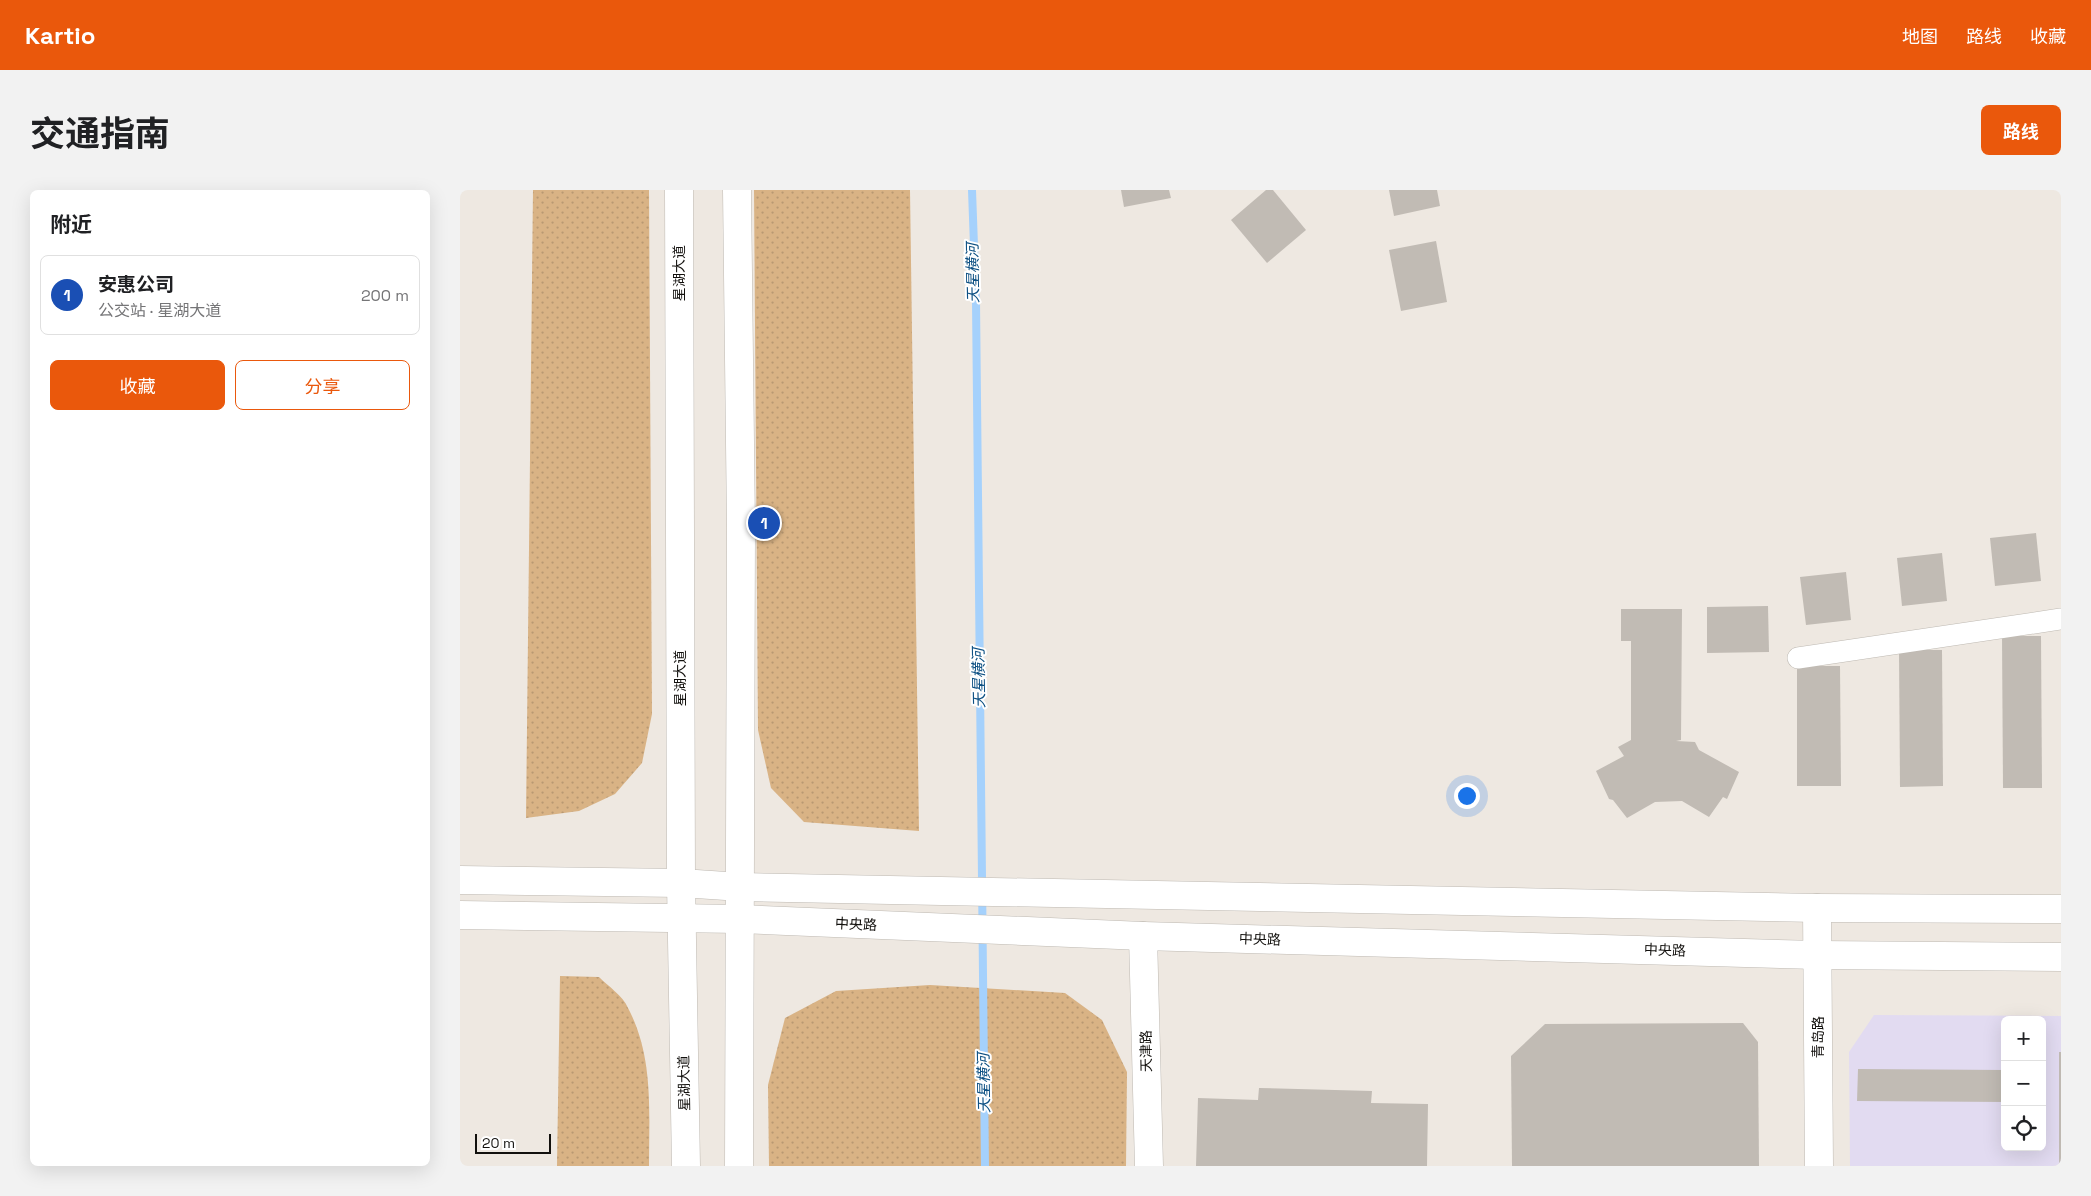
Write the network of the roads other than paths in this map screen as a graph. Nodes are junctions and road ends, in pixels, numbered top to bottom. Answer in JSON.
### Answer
{"nodes":[{"id":1,"x":679,"y":190,"type":"edge"},
{"id":2,"x":737,"y":190,"type":"edge"},
{"id":3,"x":2061,"y":619,"type":"edge"},
{"id":4,"x":1798,"y":658,"type":"dead end"},
{"id":5,"x":460,"y":880,"type":"edge"},
{"id":6,"x":681,"y":883,"type":"junction"},
{"id":7,"x":741,"y":887,"type":"junction"},
{"id":8,"x":1817,"y":908,"type":"junction"},
{"id":9,"x":2061,"y":909,"type":"edge"},
{"id":10,"x":460,"y":915,"type":"edge"},
{"id":11,"x":681,"y":918,"type":"junction"},
{"id":12,"x":741,"y":919,"type":"junction"},
{"id":13,"x":1143,"y":936,"type":"junction"},
{"id":14,"x":1817,"y":955,"type":"junction"},
{"id":15,"x":2061,"y":957,"type":"edge"},
{"id":16,"x":686,"y":1166,"type":"edge"},
{"id":17,"x":739,"y":1166,"type":"edge"},
{"id":18,"x":1149,"y":1166,"type":"edge"},
{"id":19,"x":1819,"y":1166,"type":"edge"}],
"edges":[{"from":1,"to":6,"type":"street","name":"星湖大道"},
{"from":2,"to":7,"type":"street"},
{"from":3,"to":4,"type":"street"},
{"from":5,"to":6,"type":"street"},
{"from":6,"to":7,"type":"street"},
{"from":6,"to":11,"type":"street","name":"星湖大道"},
{"from":7,"to":8,"type":"street"},
{"from":7,"to":12,"type":"street"},
{"from":8,"to":9,"type":"street"},
{"from":8,"to":14,"type":"street","name":"青岛路"},
{"from":10,"to":11,"type":"street","name":"中央路"},
{"from":11,"to":12,"type":"street","name":"中央路"},
{"from":11,"to":16,"type":"street","name":"星湖大道"},
{"from":12,"to":13,"type":"street","name":"中央路"},
{"from":12,"to":17,"type":"street"},
{"from":13,"to":14,"type":"street","name":"中央路"},
{"from":13,"to":18,"type":"street","name":"天津路"},
{"from":14,"to":15,"type":"street","name":"中央路"},
{"from":14,"to":19,"type":"street","name":"青岛路"}]}
